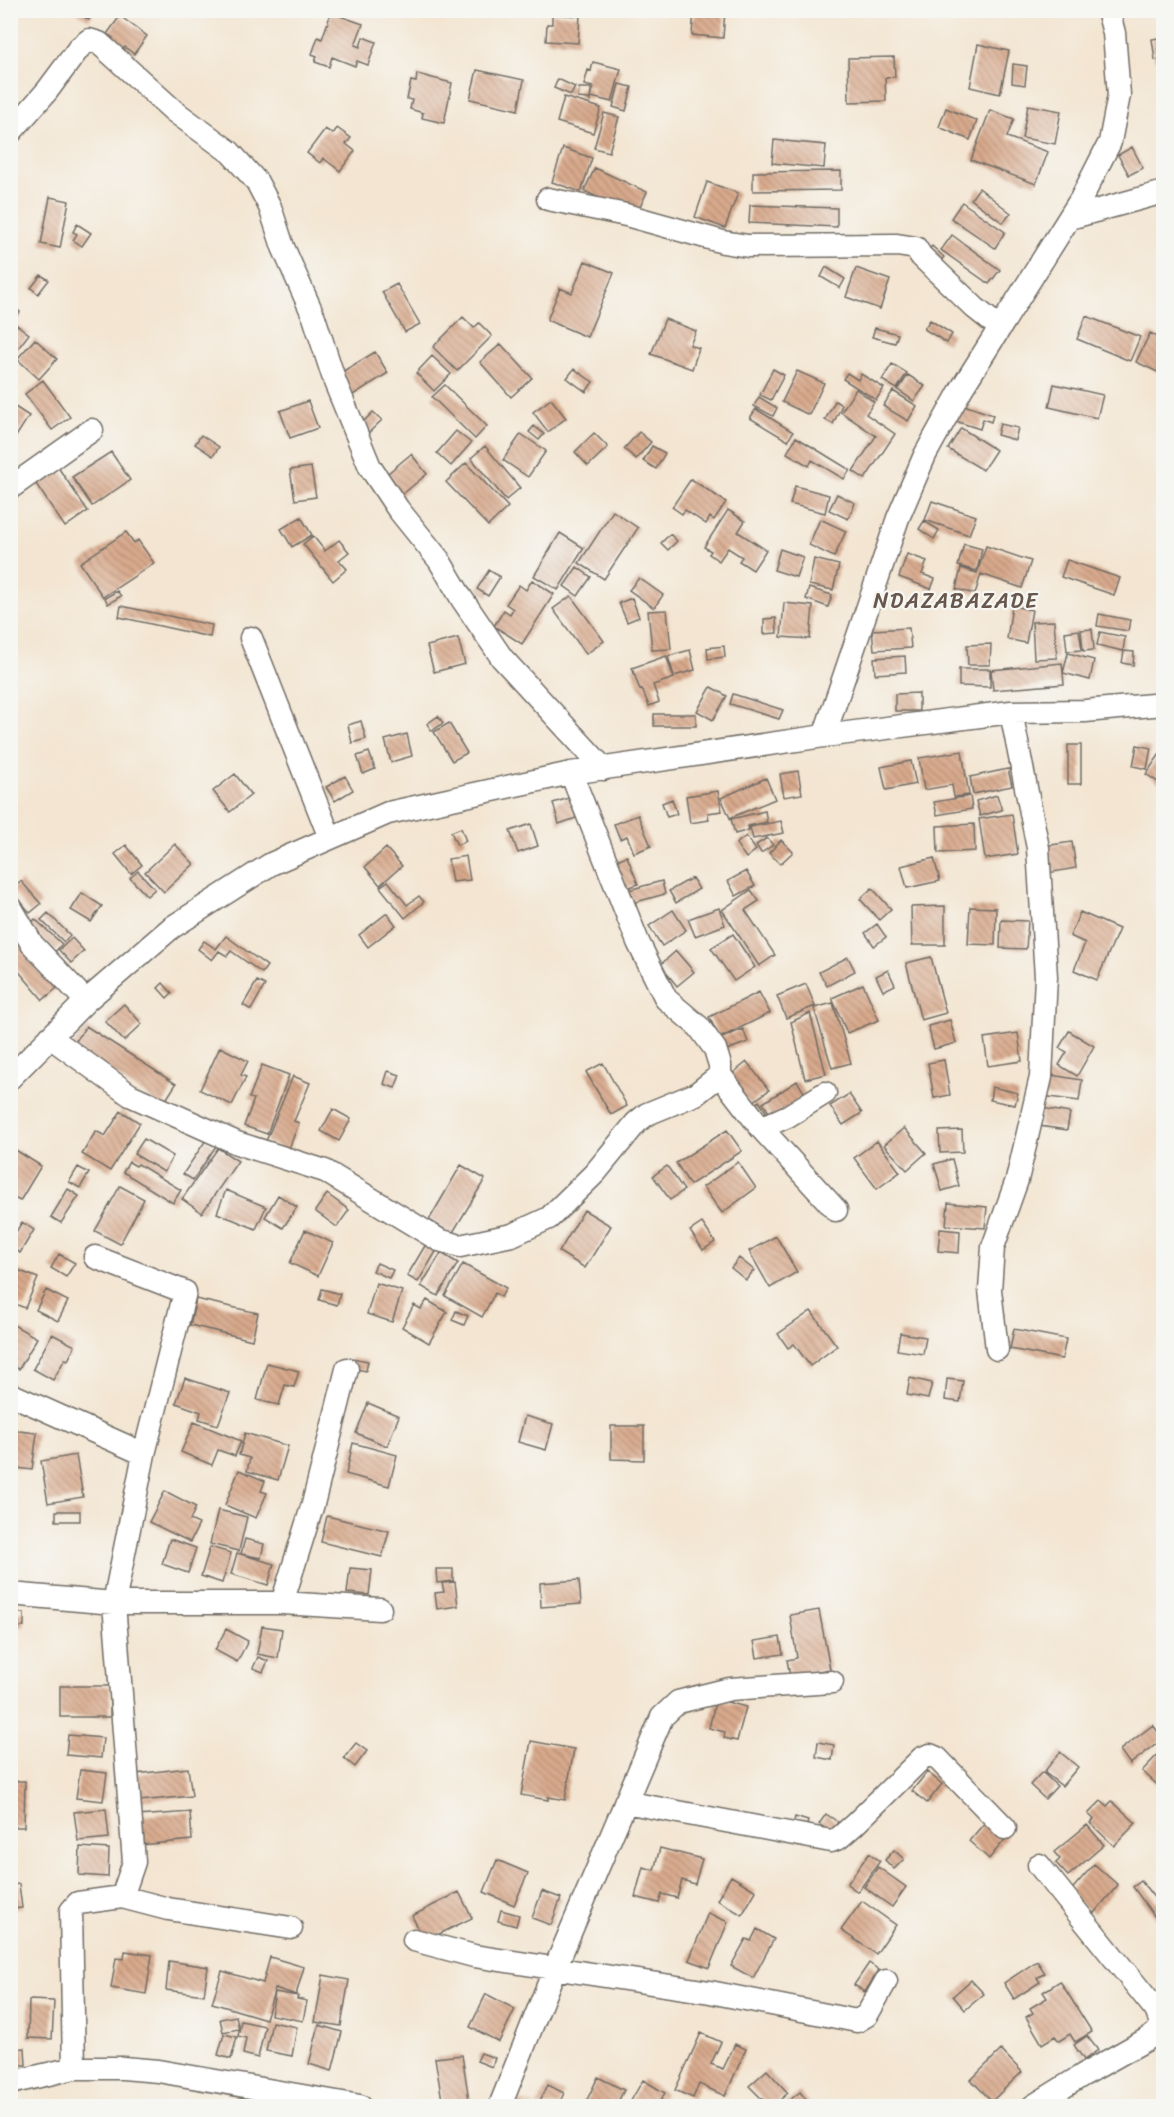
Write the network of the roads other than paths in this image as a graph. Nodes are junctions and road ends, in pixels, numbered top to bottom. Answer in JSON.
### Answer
{"nodes":[{"id":1,"x":1108,"y":10,"type":"edge"},
{"id":2,"x":10,"y":133,"type":"edge"},
{"id":3,"x":1164,"y":192,"type":"edge"},
{"id":4,"x":548,"y":199,"type":"dead end"},
{"id":5,"x":1070,"y":218,"type":"junction"},
{"id":6,"x":1000,"y":328,"type":"junction"},
{"id":7,"x":93,"y":430,"type":"dead end"},
{"id":8,"x":10,"y":488,"type":"edge"},
{"id":9,"x":250,"y":638,"type":"dead end"},
{"id":10,"x":1164,"y":704,"type":"edge"},
{"id":11,"x":1011,"y":712,"type":"junction"},
{"id":12,"x":824,"y":736,"type":"junction"},
{"id":13,"x":604,"y":769,"type":"junction"},
{"id":14,"x":571,"y":773,"type":"junction"},
{"id":15,"x":330,"y":838,"type":"junction"},
{"id":16,"x":10,"y":906,"type":"edge"},
{"id":17,"x":86,"y":1001,"type":"junction"},
{"id":18,"x":50,"y":1037,"type":"junction"},
{"id":19,"x":720,"y":1075,"type":"junction"},
{"id":20,"x":10,"y":1078,"type":"edge"},
{"id":21,"x":825,"y":1093,"type":"dead end"},
{"id":22,"x":761,"y":1128,"type":"junction"},
{"id":23,"x":836,"y":1210,"type":"dead end"},
{"id":24,"x":95,"y":1257,"type":"dead end"},
{"id":25,"x":997,"y":1349,"type":"dead end"},
{"id":26,"x":347,"y":1369,"type":"dead end"},
{"id":27,"x":10,"y":1394,"type":"edge"},
{"id":28,"x":144,"y":1454,"type":"junction"},
{"id":29,"x":10,"y":1594,"type":"edge"},
{"id":30,"x":114,"y":1603,"type":"junction"},
{"id":31,"x":282,"y":1603,"type":"junction"},
{"id":32,"x":380,"y":1609,"type":"dead end"},
{"id":33,"x":832,"y":1682,"type":"dead end"},
{"id":34,"x":625,"y":1802,"type":"junction"},
{"id":35,"x":1005,"y":1828,"type":"dead end"},
{"id":36,"x":1039,"y":1865,"type":"dead end"},
{"id":37,"x":122,"y":1898,"type":"junction"},
{"id":38,"x":291,"y":1928,"type":"dead end"},
{"id":39,"x":414,"y":1940,"type":"dead end"},
{"id":40,"x":555,"y":1968,"type":"junction"},
{"id":41,"x":886,"y":1981,"type":"dead end"},
{"id":42,"x":74,"y":2068,"type":"junction"},
{"id":43,"x":10,"y":2083,"type":"edge"},
{"id":44,"x":276,"y":2100,"type":"edge"},
{"id":45,"x":360,"y":2106,"type":"edge"},
{"id":46,"x":500,"y":2106,"type":"edge"},
{"id":47,"x":1033,"y":2106,"type":"edge"}],
"edges":[{"from":1,"to":5,"type":"street"},
{"from":2,"to":13,"type":"street"},
{"from":3,"to":5,"type":"street"},
{"from":4,"to":6,"type":"street"},
{"from":5,"to":6,"type":"street"},
{"from":6,"to":12,"type":"street"},
{"from":7,"to":8,"type":"street"},
{"from":9,"to":15,"type":"street"},
{"from":10,"to":11,"type":"street"},
{"from":11,"to":12,"type":"street"},
{"from":11,"to":25,"type":"street"},
{"from":12,"to":13,"type":"street"},
{"from":13,"to":14,"type":"street"},
{"from":14,"to":15,"type":"street"},
{"from":14,"to":19,"type":"street"},
{"from":15,"to":17,"type":"street"},
{"from":16,"to":17,"type":"street"},
{"from":17,"to":18,"type":"street"},
{"from":18,"to":19,"type":"street"},
{"from":18,"to":20,"type":"street"},
{"from":19,"to":22,"type":"street"},
{"from":21,"to":22,"type":"street"},
{"from":22,"to":23,"type":"street"},
{"from":24,"to":28,"type":"street"},
{"from":26,"to":31,"type":"street"},
{"from":27,"to":28,"type":"street"},
{"from":28,"to":30,"type":"street"},
{"from":29,"to":30,"type":"street"},
{"from":30,"to":31,"type":"street"},
{"from":30,"to":37,"type":"street"},
{"from":31,"to":32,"type":"street"},
{"from":33,"to":34,"type":"street"},
{"from":34,"to":35,"type":"street"},
{"from":34,"to":40,"type":"street"},
{"from":36,"to":47,"type":"street"},
{"from":37,"to":38,"type":"street"},
{"from":37,"to":42,"type":"street"},
{"from":39,"to":40,"type":"street"},
{"from":40,"to":41,"type":"street"},
{"from":40,"to":46,"type":"street"},
{"from":42,"to":43,"type":"street"},
{"from":42,"to":44,"type":"street"},
{"from":44,"to":45,"type":"street"}]}
